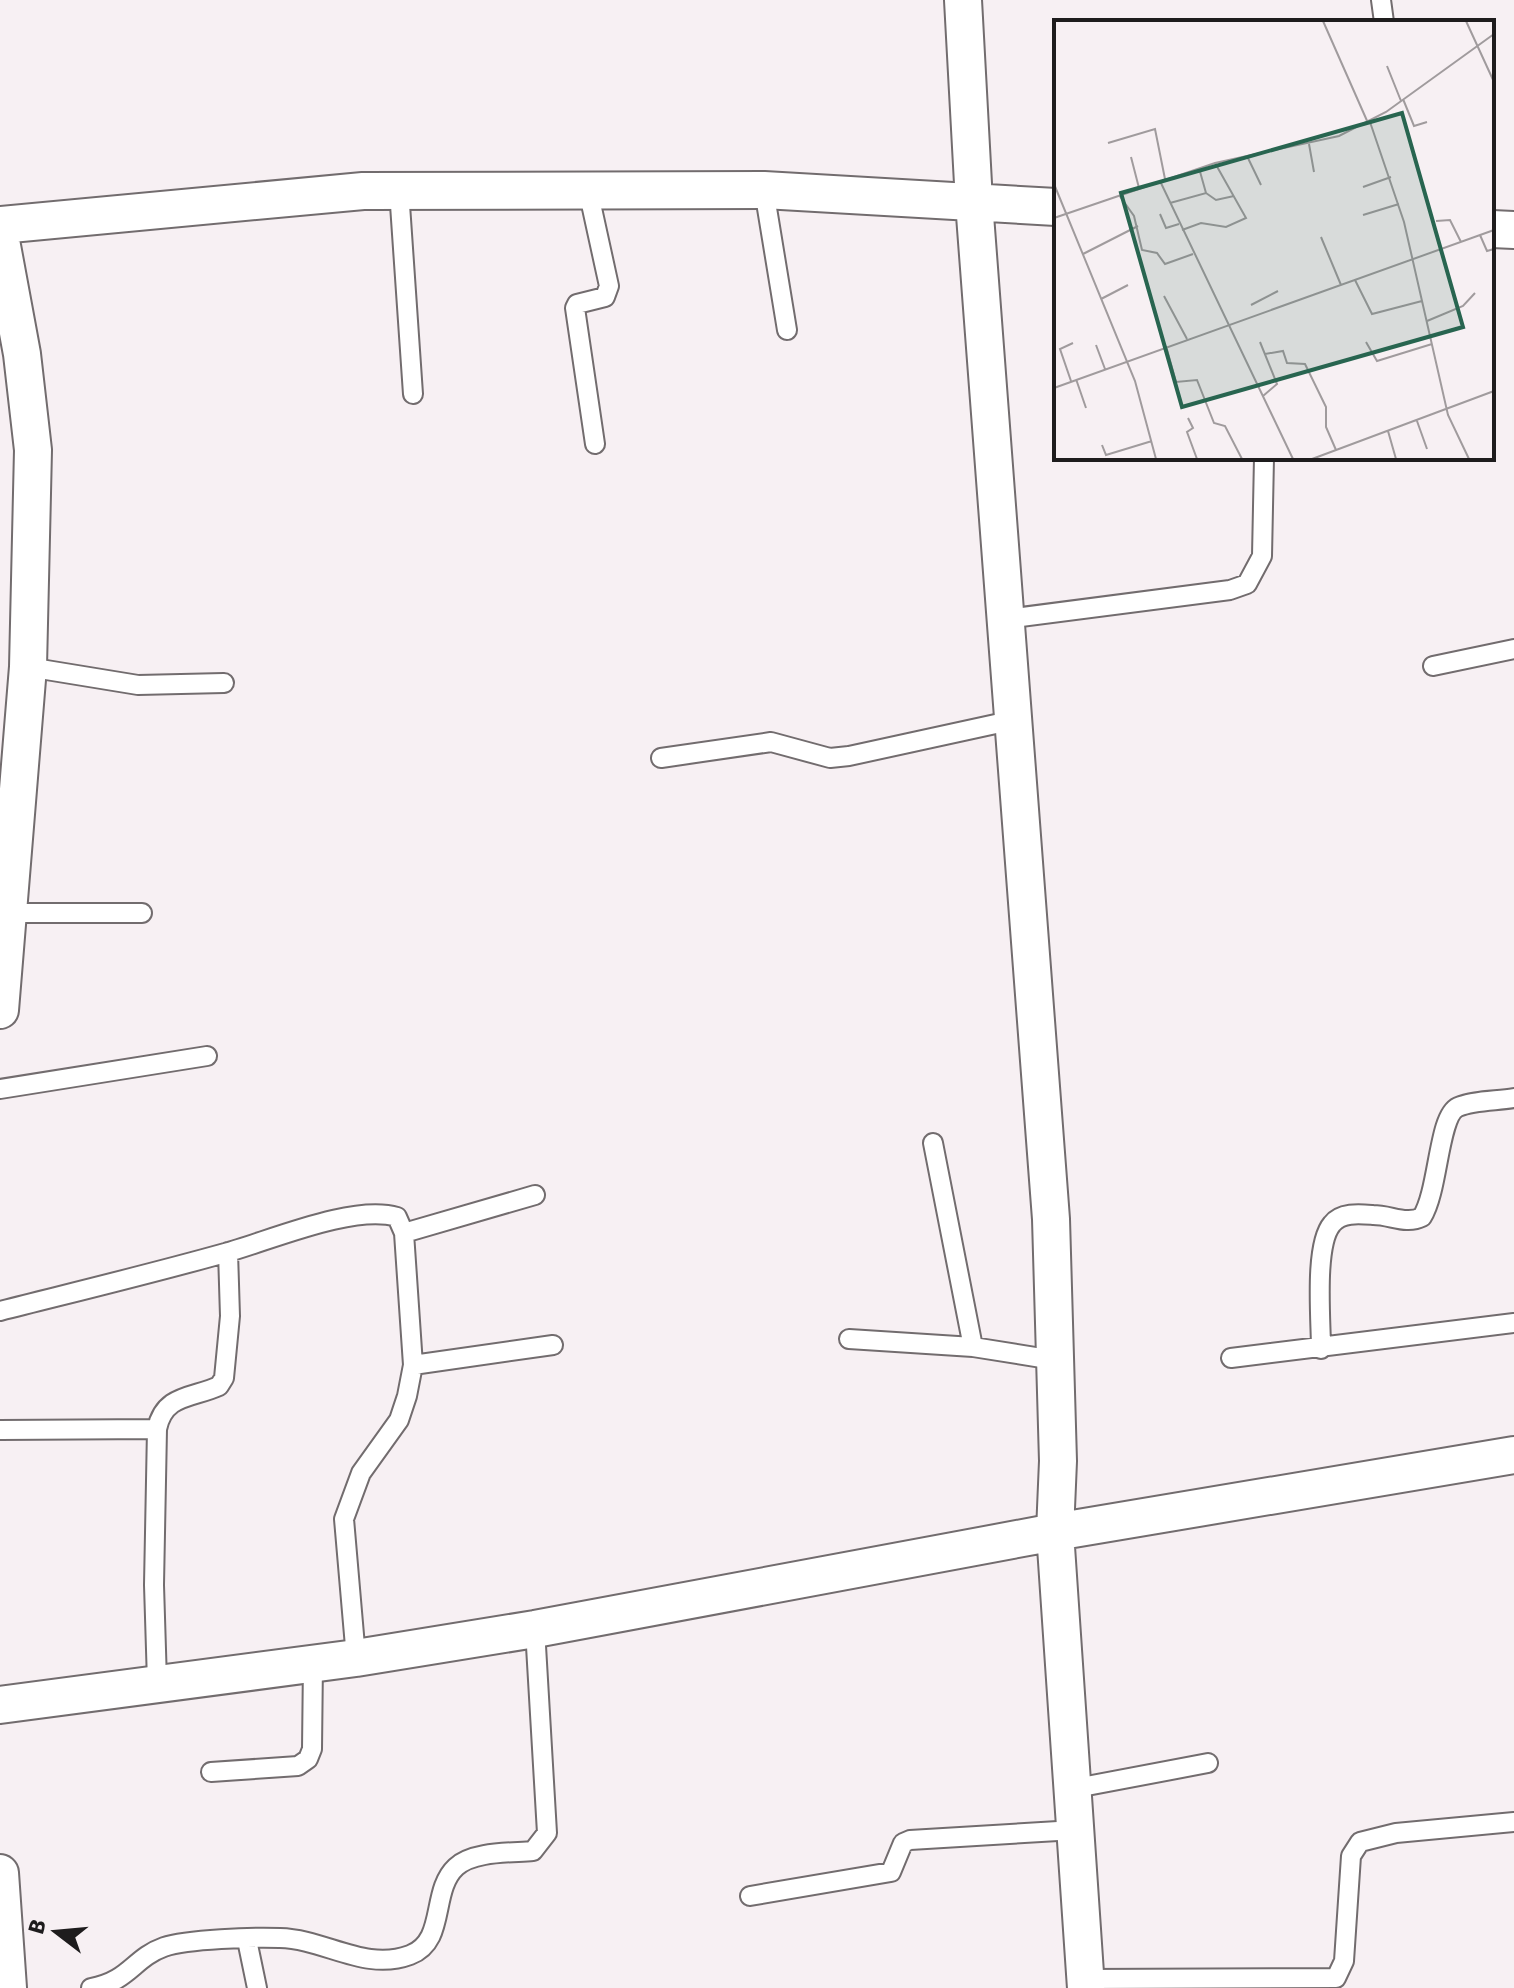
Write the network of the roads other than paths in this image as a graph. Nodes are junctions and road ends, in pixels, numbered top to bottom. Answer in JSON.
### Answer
{"nodes":[{"id":1,"x":963,"y":0,"type":"edge"},
{"id":2,"x":1381,"y":0,"type":"edge"},
{"id":3,"x":1384,"y":20,"type":"edge"},
{"id":4,"x":399,"y":190,"type":"junction"},
{"id":5,"x":588,"y":190,"type":"junction"},
{"id":6,"x":764,"y":190,"type":"junction"},
{"id":7,"x":974,"y":202,"type":"junction"},
{"id":8,"x":1054,"y":207,"type":"edge"},
{"id":9,"x":1494,"y":229,"type":"edge"},
{"id":10,"x":1514,"y":230,"type":"edge"},
{"id":11,"x":0,"y":236,"type":"edge"},
{"id":12,"x":5,"y":284,"type":"edge"},
{"id":13,"x":787,"y":330,"type":"dead end"},
{"id":14,"x":413,"y":394,"type":"dead end"},
{"id":15,"x":595,"y":444,"type":"dead end"},
{"id":16,"x":1264,"y":460,"type":"edge"},
{"id":17,"x":1006,"y":619,"type":"junction"},
{"id":18,"x":1514,"y":649,"type":"edge"},
{"id":19,"x":1433,"y":666,"type":"dead end"},
{"id":20,"x":28,"y":667,"type":"junction"},
{"id":21,"x":224,"y":683,"type":"dead end"},
{"id":22,"x":1014,"y":720,"type":"junction"},
{"id":23,"x":661,"y":758,"type":"dead end"},
{"id":24,"x":9,"y":913,"type":"junction"},
{"id":25,"x":142,"y":913,"type":"dead end"},
{"id":26,"x":0,"y":1010,"type":"edge"},
{"id":27,"x":207,"y":1056,"type":"dead end"},
{"id":28,"x":0,"y":1089,"type":"edge"},
{"id":29,"x":1514,"y":1098,"type":"edge"},
{"id":30,"x":933,"y":1143,"type":"dead end"},
{"id":31,"x":535,"y":1195,"type":"dead end"},
{"id":32,"x":404,"y":1233,"type":"junction"},
{"id":33,"x":228,"y":1252,"type":"junction"},
{"id":34,"x":0,"y":1311,"type":"edge"},
{"id":35,"x":1514,"y":1323,"type":"edge"},
{"id":36,"x":849,"y":1339,"type":"dead end"},
{"id":37,"x":553,"y":1345,"type":"dead end"},
{"id":38,"x":973,"y":1347,"type":"junction"},
{"id":39,"x":1321,"y":1349,"type":"junction"},
{"id":40,"x":1231,"y":1358,"type":"dead end"},
{"id":41,"x":1054,"y":1360,"type":"junction"},
{"id":42,"x":413,"y":1365,"type":"junction"},
{"id":43,"x":157,"y":1429,"type":"junction"},
{"id":44,"x":0,"y":1430,"type":"edge"},
{"id":45,"x":1514,"y":1455,"type":"edge"},
{"id":46,"x":1055,"y":1532,"type":"junction"},
{"id":47,"x":535,"y":1629,"type":"junction"},
{"id":48,"x":356,"y":1658,"type":"junction"},
{"id":49,"x":313,"y":1662,"type":"junction"},
{"id":50,"x":157,"y":1682,"type":"junction"},
{"id":51,"x":0,"y":1705,"type":"edge"},
{"id":52,"x":1208,"y":1763,"type":"dead end"},
{"id":53,"x":211,"y":1772,"type":"dead end"},
{"id":54,"x":1071,"y":1789,"type":"junction"},
{"id":55,"x":1514,"y":1822,"type":"edge"},
{"id":56,"x":1075,"y":1830,"type":"junction"},
{"id":57,"x":0,"y":1873,"type":"edge"},
{"id":58,"x":750,"y":1896,"type":"dead end"},
{"id":59,"x":247,"y":1940,"type":"junction"},
{"id":60,"x":1085,"y":1984,"type":"edge"},
{"id":61,"x":8,"y":1988,"type":"edge"},
{"id":62,"x":91,"y":1988,"type":"edge"},
{"id":63,"x":257,"y":1988,"type":"edge"}],
"edges":[{"from":1,"to":7,"type":"street"},
{"from":2,"to":3,"type":"lane"},
{"from":4,"to":5,"type":"street"},
{"from":4,"to":11,"type":"street"},
{"from":4,"to":14,"type":"lane"},
{"from":5,"to":6,"type":"street"},
{"from":5,"to":15,"type":"lane"},
{"from":6,"to":7,"type":"street"},
{"from":6,"to":13,"type":"lane"},
{"from":7,"to":8,"type":"street"},
{"from":7,"to":17,"type":"street"},
{"from":9,"to":10,"type":"street"},
{"from":11,"to":12,"type":"street"},
{"from":12,"to":20,"type":"street"},
{"from":16,"to":17,"type":"lane"},
{"from":17,"to":22,"type":"street"},
{"from":18,"to":19,"type":"lane"},
{"from":20,"to":21,"type":"lane"},
{"from":20,"to":24,"type":"street"},
{"from":22,"to":23,"type":"lane"},
{"from":22,"to":41,"type":"street"},
{"from":24,"to":25,"type":"lane"},
{"from":24,"to":26,"type":"street"},
{"from":27,"to":28,"type":"lane"},
{"from":29,"to":39,"type":"lane"},
{"from":30,"to":38,"type":"lane"},
{"from":31,"to":32,"type":"lane"},
{"from":32,"to":33,"type":"lane"},
{"from":32,"to":42,"type":"lane"},
{"from":33,"to":34,"type":"lane"},
{"from":33,"to":43,"type":"lane"},
{"from":35,"to":39,"type":"lane"},
{"from":36,"to":38,"type":"lane"},
{"from":37,"to":42,"type":"lane"},
{"from":38,"to":41,"type":"lane"},
{"from":39,"to":40,"type":"lane"},
{"from":41,"to":46,"type":"street"},
{"from":42,"to":48,"type":"lane"},
{"from":43,"to":44,"type":"lane"},
{"from":43,"to":50,"type":"lane"},
{"from":45,"to":46,"type":"street"},
{"from":46,"to":47,"type":"street"},
{"from":46,"to":54,"type":"street"},
{"from":47,"to":48,"type":"street"},
{"from":47,"to":59,"type":"lane"},
{"from":48,"to":49,"type":"street"},
{"from":49,"to":50,"type":"street"},
{"from":49,"to":53,"type":"lane"},
{"from":50,"to":51,"type":"street"},
{"from":52,"to":54,"type":"lane"},
{"from":54,"to":56,"type":"street"},
{"from":55,"to":60,"type":"lane"},
{"from":56,"to":58,"type":"lane"},
{"from":56,"to":60,"type":"street"},
{"from":57,"to":61,"type":"street"},
{"from":59,"to":62,"type":"lane"},
{"from":59,"to":63,"type":"lane"}]}
